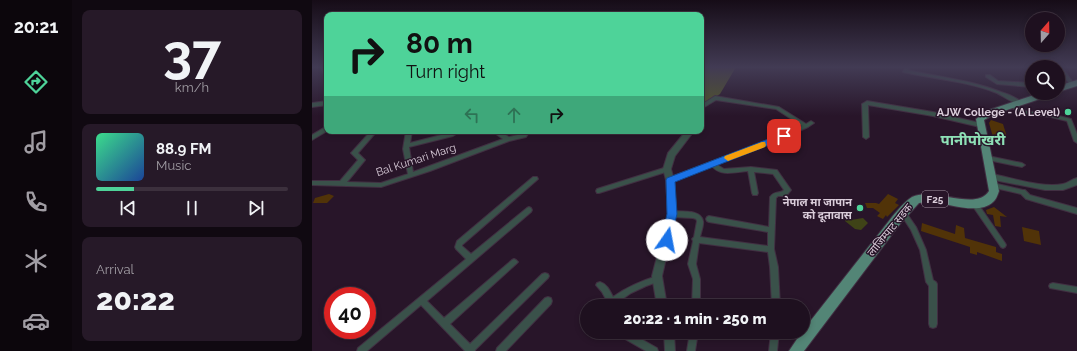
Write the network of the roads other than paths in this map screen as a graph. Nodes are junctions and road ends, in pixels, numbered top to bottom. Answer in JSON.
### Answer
{"nodes":[{"id":1,"x":965,"y":83,"type":"edge"},
{"id":2,"x":1013,"y":83,"type":"edge"},
{"id":3,"x":1025,"y":84,"type":"edge"},
{"id":4,"x":1028,"y":100,"type":"edge"},
{"id":5,"x":324,"y":103,"type":"edge"},
{"id":6,"x":1016,"y":104,"type":"junction"},
{"id":7,"x":312,"y":105,"type":"edge"},
{"id":8,"x":704,"y":105,"type":"edge"},
{"id":9,"x":1069,"y":120,"type":"junction"},
{"id":10,"x":1077,"y":122,"type":"edge"},
{"id":11,"x":980,"y":125,"type":"junction"},
{"id":12,"x":1074,"y":128,"type":"edge"},
{"id":13,"x":324,"y":130,"type":"edge"},
{"id":14,"x":371,"y":134,"type":"edge"},
{"id":15,"x":408,"y":134,"type":"edge"},
{"id":16,"x":453,"y":134,"type":"dead end"},
{"id":17,"x":500,"y":134,"type":"edge"},
{"id":18,"x":522,"y":134,"type":"edge"},
{"id":19,"x":688,"y":134,"type":"edge"},
{"id":20,"x":866,"y":137,"type":"dead end"},
{"id":21,"x":312,"y":138,"type":"edge"},
{"id":22,"x":508,"y":139,"type":"junction"},
{"id":23,"x":1077,"y":141,"type":"edge"},
{"id":24,"x":406,"y":146,"type":"junction"},
{"id":25,"x":988,"y":158,"type":"junction"},
{"id":26,"x":714,"y":164,"type":"junction"},
{"id":27,"x":1022,"y":165,"type":"dead end"},
{"id":28,"x":667,"y":169,"type":"junction"},
{"id":29,"x":751,"y":169,"type":"junction"},
{"id":30,"x":411,"y":175,"type":"junction"},
{"id":31,"x":535,"y":179,"type":"dead end"},
{"id":32,"x":670,"y":180,"type":"junction"},
{"id":33,"x":993,"y":181,"type":"junction"},
{"id":34,"x":1077,"y":181,"type":"edge"},
{"id":35,"x":312,"y":183,"type":"edge"},
{"id":36,"x":342,"y":183,"type":"junction"},
{"id":37,"x":599,"y":191,"type":"dead end"},
{"id":38,"x":755,"y":193,"type":"dead end"},
{"id":39,"x":974,"y":203,"type":"junction"},
{"id":40,"x":529,"y":210,"type":"dead end"},
{"id":41,"x":1077,"y":211,"type":"edge"},
{"id":42,"x":903,"y":213,"type":"junction"},
{"id":43,"x":672,"y":214,"type":"junction"},
{"id":44,"x":709,"y":219,"type":"dead end"},
{"id":45,"x":772,"y":230,"type":"junction"},
{"id":46,"x":695,"y":239,"type":"junction"},
{"id":47,"x":1004,"y":245,"type":"dead end"},
{"id":48,"x":771,"y":250,"type":"junction"},
{"id":49,"x":471,"y":259,"type":"junction"},
{"id":50,"x":514,"y":262,"type":"dead end"},
{"id":51,"x":545,"y":276,"type":"dead end"},
{"id":52,"x":657,"y":279,"type":"junction"},
{"id":53,"x":600,"y":285,"type":"dead end"},
{"id":54,"x":1053,"y":286,"type":"dead end"},
{"id":55,"x":1077,"y":290,"type":"edge"},
{"id":56,"x":661,"y":299,"type":"edge"},
{"id":57,"x":696,"y":299,"type":"edge"},
{"id":58,"x":776,"y":299,"type":"edge"},
{"id":59,"x":422,"y":301,"type":"junction"},
{"id":60,"x":548,"y":301,"type":"dead end"},
{"id":61,"x":444,"y":324,"type":"junction"},
{"id":62,"x":933,"y":324,"type":"dead end"},
{"id":63,"x":633,"y":339,"type":"edge"},
{"id":64,"x":669,"y":339,"type":"edge"},
{"id":65,"x":693,"y":339,"type":"edge"},
{"id":66,"x":774,"y":339,"type":"edge"},
{"id":67,"x":471,"y":350,"type":"edge"},
{"id":68,"x":361,"y":351,"type":"edge"},
{"id":69,"x":500,"y":351,"type":"edge"},
{"id":70,"x":654,"y":351,"type":"edge"},
{"id":71,"x":670,"y":351,"type":"edge"},
{"id":72,"x":691,"y":351,"type":"edge"},
{"id":73,"x":773,"y":351,"type":"edge"},
{"id":74,"x":796,"y":351,"type":"edge"}],
"edges":[{"from":1,"to":6,"type":"street"},
{"from":2,"to":3,"type":"street"},
{"from":4,"to":6,"type":"main road"},
{"from":5,"to":7,"type":"street"},
{"from":6,"to":9,"type":"street"},
{"from":6,"to":11,"type":"main road"},
{"from":8,"to":26,"type":"street"},
{"from":9,"to":10,"type":"street"},
{"from":9,"to":12,"type":"street"},
{"from":11,"to":20,"type":"street"},
{"from":11,"to":25,"type":"main road"},
{"from":12,"to":23,"type":"street"},
{"from":13,"to":21,"type":"street"},
{"from":14,"to":36,"type":"street"},
{"from":15,"to":24,"type":"street"},
{"from":16,"to":24,"type":"street"},
{"from":17,"to":22,"type":"street"},
{"from":18,"to":22,"type":"street","name":"Bal Kumari Marg"},
{"from":19,"to":28,"type":"street"},
{"from":22,"to":30,"type":"street","name":"Bal Kumari Marg"},
{"from":24,"to":30,"type":"street"},
{"from":25,"to":27,"type":"street"},
{"from":25,"to":33,"type":"main road"},
{"from":26,"to":29,"type":"street"},
{"from":26,"to":32,"type":"street"},
{"from":28,"to":32,"type":"street"},
{"from":28,"to":37,"type":"street"},
{"from":29,"to":38,"type":"street"},
{"from":29,"to":45,"type":"street"},
{"from":30,"to":36,"type":"street","name":"Bal Kumari Marg"},
{"from":31,"to":49,"type":"street"},
{"from":32,"to":43,"type":"street"},
{"from":33,"to":34,"type":"street"},
{"from":33,"to":39,"type":"main road","name":"लाजिम्पाट सडक","number":"F25"},
{"from":33,"to":41,"type":"street"},
{"from":35,"to":36,"type":"street","name":"Bal Kumari Marg"},
{"from":39,"to":42,"type":"main road","name":"लाजिम्पाट सडक","number":"F25"},
{"from":39,"to":47,"type":"street"},
{"from":40,"to":49,"type":"street"},
{"from":42,"to":62,"type":"street"},
{"from":42,"to":74,"type":"main road","name":"लाजिम्पाट सडक","number":"F25"},
{"from":43,"to":46,"type":"street"},
{"from":43,"to":52,"type":"street"},
{"from":44,"to":45,"type":"street"},
{"from":45,"to":48,"type":"street"},
{"from":46,"to":48,"type":"street"},
{"from":46,"to":57,"type":"street"},
{"from":48,"to":58,"type":"street"},
{"from":49,"to":59,"type":"street"},
{"from":50,"to":61,"type":"street"},
{"from":51,"to":67,"type":"street"},
{"from":52,"to":53,"type":"street"},
{"from":52,"to":56,"type":"street"},
{"from":54,"to":55,"type":"street"},
{"from":59,"to":61,"type":"street"},
{"from":59,"to":68,"type":"street"},
{"from":60,"to":69,"type":"street"},
{"from":61,"to":67,"type":"street"},
{"from":63,"to":70,"type":"street"},
{"from":64,"to":71,"type":"street"},
{"from":65,"to":72,"type":"street"},
{"from":66,"to":73,"type":"street"}]}
